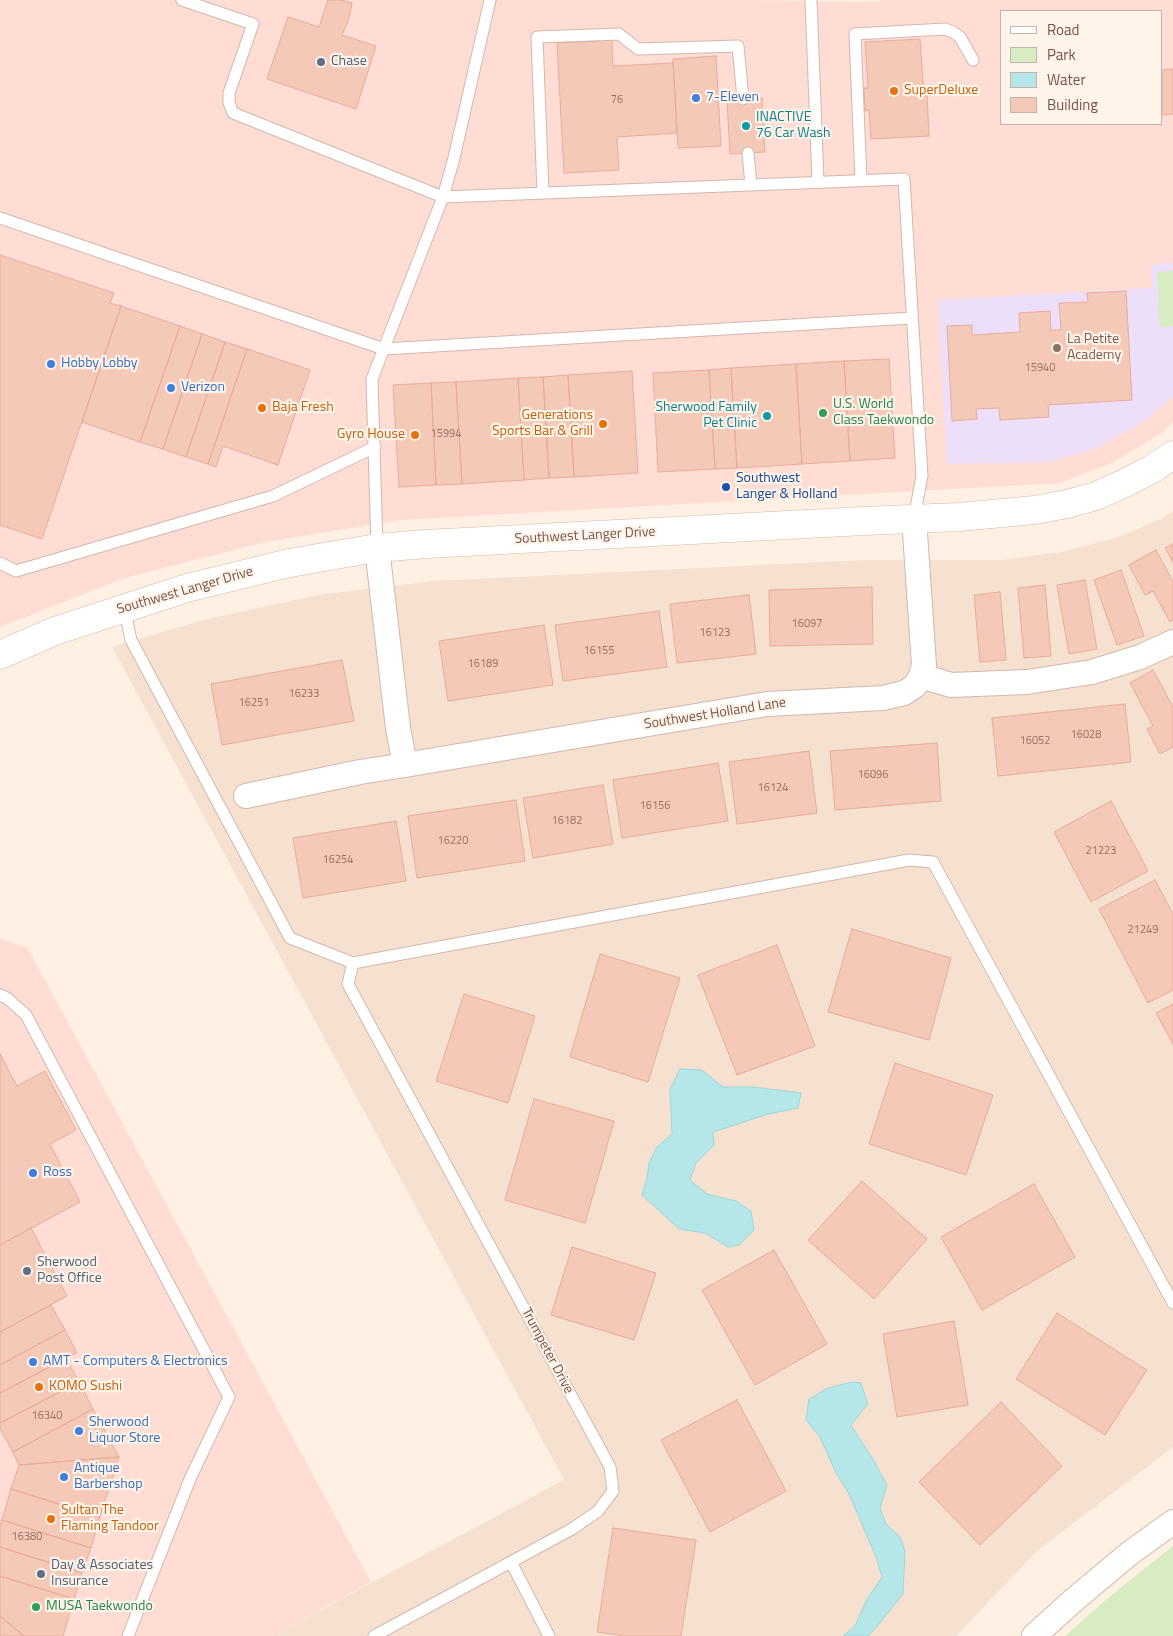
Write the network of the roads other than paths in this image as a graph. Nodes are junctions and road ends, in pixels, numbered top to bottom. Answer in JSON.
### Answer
{"nodes":[{"id":1,"x":182,"y":0,"type":"edge"},
{"id":2,"x":490,"y":0,"type":"edge"},
{"id":3,"x":811,"y":0,"type":"edge"},
{"id":4,"x":973,"y":60,"type":"dead end"},
{"id":5,"x":743,"y":99,"type":"dead end"},
{"id":6,"x":748,"y":153,"type":"dead end"},
{"id":7,"x":861,"y":180,"type":"junction"},
{"id":8,"x":818,"y":182,"type":"junction"},
{"id":9,"x":751,"y":185,"type":"junction"},
{"id":10,"x":543,"y":193,"type":"junction"},
{"id":11,"x":443,"y":197,"type":"junction"},
{"id":12,"x":0,"y":218,"type":"edge"},
{"id":13,"x":912,"y":318,"type":"junction"},
{"id":14,"x":384,"y":349,"type":"junction"},
{"id":15,"x":375,"y":446,"type":"junction"},
{"id":16,"x":1173,"y":455,"type":"edge"},
{"id":17,"x":914,"y":518,"type":"junction"},
{"id":18,"x":377,"y":548,"type":"junction"},
{"id":19,"x":0,"y":562,"type":"edge"},
{"id":20,"x":124,"y":608,"type":"junction"},
{"id":21,"x":1173,"y":642,"type":"edge"},
{"id":22,"x":0,"y":655,"type":"edge"},
{"id":23,"x":921,"y":676,"type":"junction"},
{"id":24,"x":405,"y":765,"type":"junction"},
{"id":25,"x":246,"y":796,"type":"dead end"},
{"id":26,"x":353,"y":962,"type":"junction"},
{"id":27,"x":0,"y":995,"type":"edge"},
{"id":28,"x":1173,"y":1303,"type":"edge"},
{"id":29,"x":1173,"y":1522,"type":"edge"},
{"id":30,"x":511,"y":1562,"type":"junction"},
{"id":31,"x":128,"y":1636,"type":"edge"},
{"id":32,"x":374,"y":1636,"type":"edge"},
{"id":33,"x":549,"y":1636,"type":"edge"},
{"id":34,"x":1034,"y":1636,"type":"edge"}],
"edges":[{"from":1,"to":11,"type":"lane"},
{"from":2,"to":11,"type":"lane"},
{"from":3,"to":8,"type":"lane"},
{"from":4,"to":7,"type":"lane"},
{"from":5,"to":10,"type":"lane"},
{"from":6,"to":9,"type":"lane"},
{"from":7,"to":8,"type":"lane"},
{"from":7,"to":13,"type":"lane"},
{"from":8,"to":9,"type":"lane"},
{"from":9,"to":10,"type":"lane"},
{"from":10,"to":11,"type":"lane"},
{"from":11,"to":14,"type":"lane"},
{"from":12,"to":14,"type":"lane"},
{"from":13,"to":14,"type":"lane"},
{"from":13,"to":17,"type":"lane"},
{"from":14,"to":15,"type":"lane"},
{"from":15,"to":18,"type":"lane"},
{"from":15,"to":19,"type":"lane"},
{"from":16,"to":17,"type":"street","name":"Southwest Langer Drive"},
{"from":17,"to":18,"type":"street","name":"Southwest Langer Drive"},
{"from":17,"to":23,"type":"street"},
{"from":18,"to":20,"type":"street","name":"Southwest Langer Drive"},
{"from":18,"to":24,"type":"street"},
{"from":20,"to":22,"type":"street","name":"Southwest Langer Drive"},
{"from":20,"to":26,"type":"lane"},
{"from":21,"to":23,"type":"street"},
{"from":23,"to":24,"type":"street","name":"Southwest Holland Lane"},
{"from":24,"to":25,"type":"street","name":"Southwest Holland Lane"},
{"from":26,"to":28,"type":"lane"},
{"from":26,"to":30,"type":"lane","name":"Trumpeter Drive"},
{"from":27,"to":31,"type":"lane"},
{"from":29,"to":34,"type":"street"},
{"from":30,"to":32,"type":"lane","name":"Trumpeter Drive"},
{"from":30,"to":33,"type":"lane"}]}
